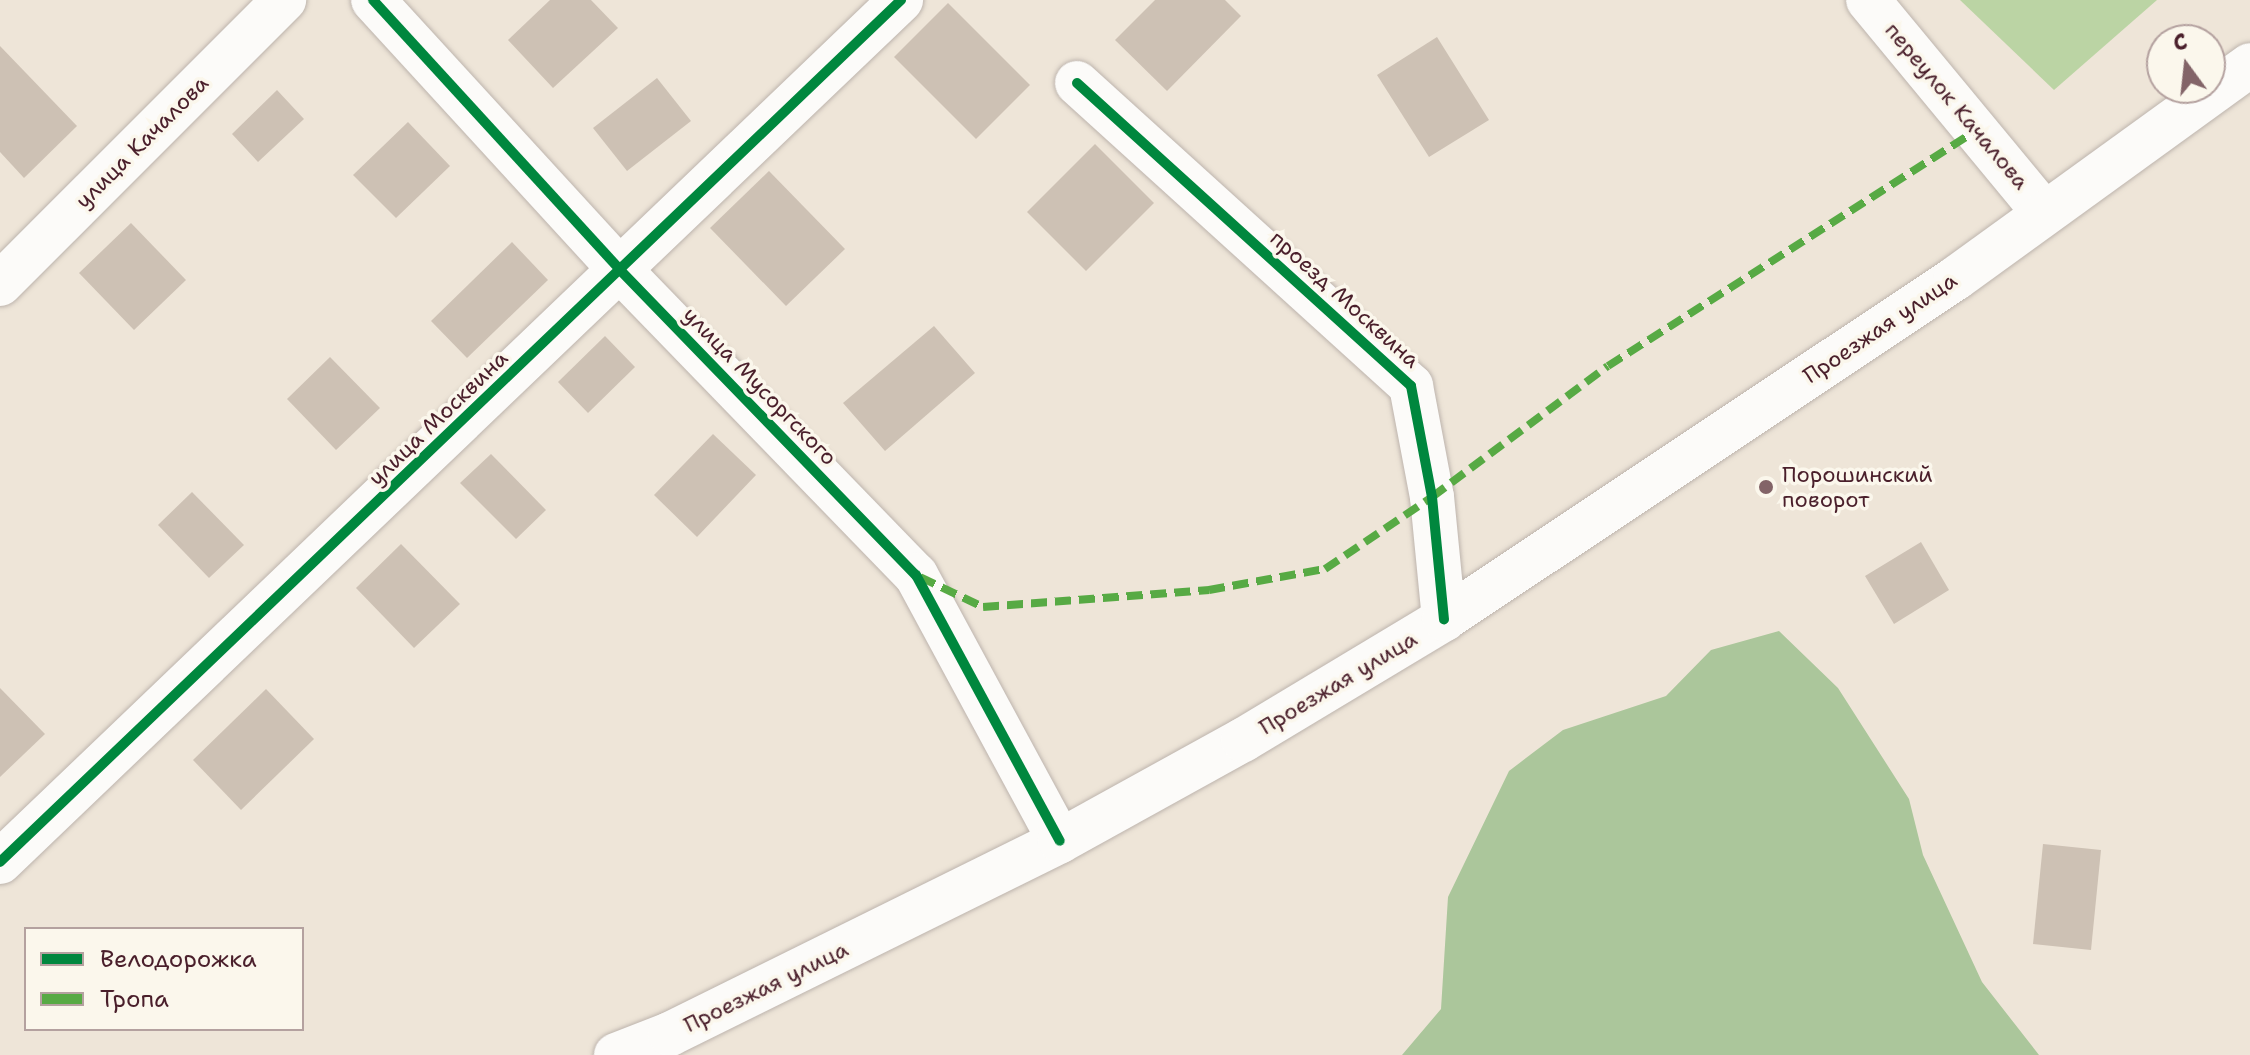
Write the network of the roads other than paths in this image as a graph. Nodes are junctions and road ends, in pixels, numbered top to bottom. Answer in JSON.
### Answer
{"nodes":[{"id":1,"x":284,"y":0,"type":"edge"},
{"id":2,"x":373,"y":0,"type":"edge"},
{"id":3,"x":901,"y":0,"type":"edge"},
{"id":4,"x":1868,"y":0,"type":"edge"},
{"id":5,"x":2250,"y":65,"type":"edge"},
{"id":6,"x":1077,"y":83,"type":"dead end"},
{"id":7,"x":2044,"y":213,"type":"junction"},
{"id":8,"x":621,"y":271,"type":"junction"},
{"id":9,"x":0,"y":284,"type":"edge"},
{"id":10,"x":1444,"y":619,"type":"junction"},
{"id":11,"x":1060,"y":841,"type":"junction"},
{"id":12,"x":0,"y":862,"type":"edge"},
{"id":13,"x":616,"y":1055,"type":"edge"}],
"edges":[{"from":1,"to":9,"type":"street","name":"улица Качалова"},
{"from":2,"to":8,"type":"street","name":"улица Мусоргского"},
{"from":3,"to":8,"type":"street","name":"улица Москвина"},
{"from":4,"to":7,"type":"street","name":"переулок Качалова"},
{"from":5,"to":7,"type":"street","name":"Проезжая улица"},
{"from":6,"to":10,"type":"street","name":"проезд Москвина"},
{"from":7,"to":10,"type":"street","name":"Проезжая улица"},
{"from":8,"to":11,"type":"street","name":"улица Мусоргского"},
{"from":8,"to":12,"type":"street","name":"улица Москвина"},
{"from":10,"to":11,"type":"street","name":"Проезжая улица"},
{"from":11,"to":13,"type":"street","name":"Проезжая улица"}]}
